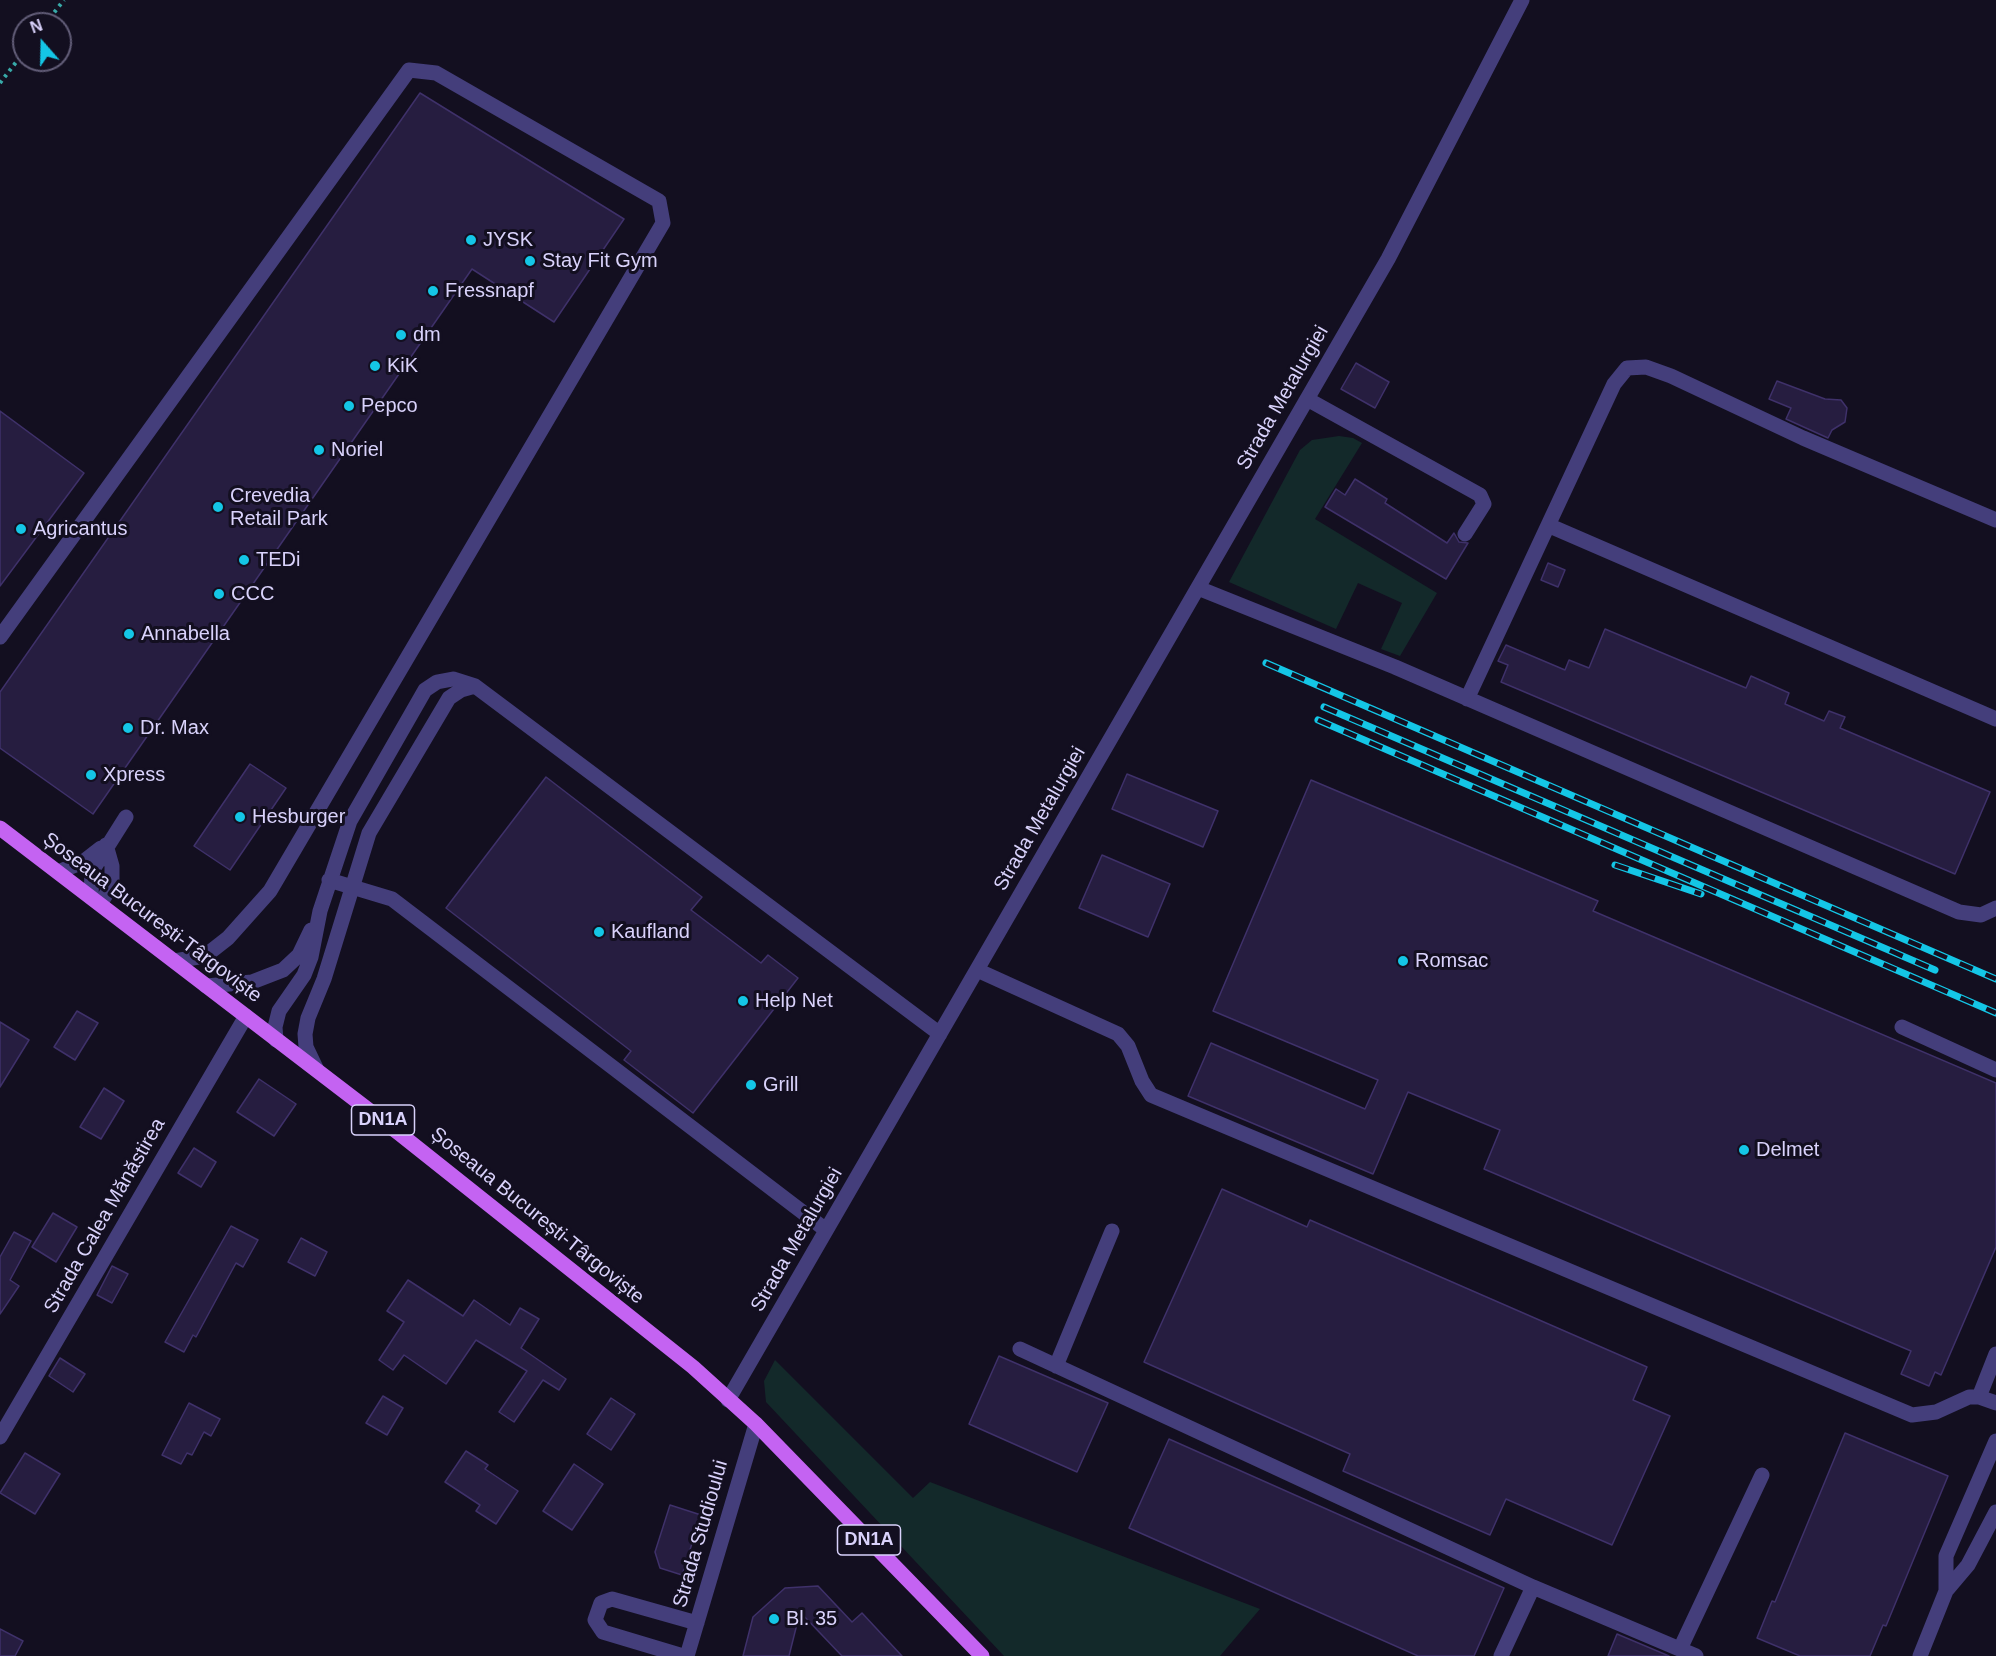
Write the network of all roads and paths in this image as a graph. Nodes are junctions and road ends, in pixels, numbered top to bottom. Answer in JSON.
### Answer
{"nodes":[{"id":1,"x":1522,"y":0,"type":"edge"},
{"id":2,"x":12,"y":68,"type":"edge"},
{"id":3,"x":0,"y":83,"type":"edge"},
{"id":4,"x":1307,"y":399,"type":"junction"},
{"id":5,"x":1996,"y":520,"type":"edge"},
{"id":6,"x":1550,"y":526,"type":"junction"},
{"id":7,"x":1465,"y":534,"type":"dead end"},
{"id":8,"x":1198,"y":588,"type":"junction"},
{"id":9,"x":0,"y":637,"type":"edge"},
{"id":10,"x":475,"y":686,"type":"junction"},
{"id":11,"x":1467,"y":699,"type":"junction"},
{"id":12,"x":1996,"y":719,"type":"edge"},
{"id":13,"x":126,"y":817,"type":"dead end"},
{"id":14,"x":0,"y":828,"type":"edge"},
{"id":15,"x":106,"y":845,"type":"junction"},
{"id":16,"x":57,"y":872,"type":"junction"},
{"id":17,"x":329,"y":880,"type":"junction"},
{"id":18,"x":354,"y":887,"type":"junction"},
{"id":19,"x":392,"y":899,"type":"junction"},
{"id":20,"x":95,"y":901,"type":"junction"},
{"id":21,"x":1996,"y":908,"type":"edge"},
{"id":22,"x":320,"y":911,"type":"junction"},
{"id":23,"x":345,"y":915,"type":"junction"},
{"id":24,"x":174,"y":961,"type":"junction"},
{"id":25,"x":977,"y":970,"type":"junction"},
{"id":26,"x":206,"y":986,"type":"junction"},
{"id":27,"x":246,"y":1016,"type":"junction"},
{"id":28,"x":1902,"y":1027,"type":"dead end"},
{"id":29,"x":940,"y":1034,"type":"junction"},
{"id":30,"x":276,"y":1040,"type":"junction"},
{"id":31,"x":316,"y":1068,"type":"junction"},
{"id":32,"x":1996,"y":1070,"type":"edge"},
{"id":33,"x":826,"y":1230,"type":"junction"},
{"id":34,"x":1112,"y":1231,"type":"dead end"},
{"id":35,"x":1020,"y":1349,"type":"dead end"},
{"id":36,"x":1996,"y":1354,"type":"edge"},
{"id":37,"x":1056,"y":1366,"type":"junction"},
{"id":38,"x":1979,"y":1397,"type":"junction"},
{"id":39,"x":728,"y":1400,"type":"junction"},
{"id":40,"x":1996,"y":1403,"type":"edge"},
{"id":41,"x":756,"y":1424,"type":"junction"},
{"id":42,"x":0,"y":1437,"type":"edge"},
{"id":43,"x":1996,"y":1441,"type":"edge"},
{"id":44,"x":1762,"y":1475,"type":"dead end"},
{"id":45,"x":1996,"y":1512,"type":"edge"},
{"id":46,"x":1533,"y":1587,"type":"junction"},
{"id":47,"x":1946,"y":1591,"type":"junction"},
{"id":48,"x":697,"y":1623,"type":"junction"},
{"id":49,"x":1680,"y":1649,"type":"junction"},
{"id":50,"x":685,"y":1656,"type":"edge"},
{"id":51,"x":982,"y":1656,"type":"edge"},
{"id":52,"x":1501,"y":1656,"type":"edge"},
{"id":53,"x":1696,"y":1656,"type":"edge"},
{"id":54,"x":1920,"y":1656,"type":"edge"}],
"edges":[{"from":1,"to":4,"type":"street","name":"Strada Metalurgiei"},
{"from":2,"to":3,"type":"path"},
{"from":4,"to":7,"type":"street"},
{"from":4,"to":8,"type":"street","name":"Strada Metalurgiei"},
{"from":5,"to":6,"type":"street"},
{"from":6,"to":11,"type":"street"},
{"from":6,"to":12,"type":"street"},
{"from":8,"to":11,"type":"street"},
{"from":8,"to":25,"type":"street","name":"Strada Metalurgiei"},
{"from":9,"to":24,"type":"street"},
{"from":10,"to":17,"type":"street"},
{"from":10,"to":18,"type":"street"},
{"from":10,"to":29,"type":"street"},
{"from":11,"to":21,"type":"street"},
{"from":13,"to":15,"type":"street"},
{"from":14,"to":16,"type":"main road","name":"Șoseaua București-Târgoviște","number":"DN1A"},
{"from":15,"to":16,"type":"street"},
{"from":15,"to":20,"type":"street"},
{"from":16,"to":20,"type":"main road","name":"Șoseaua București-Târgoviște","number":"DN1A"},
{"from":17,"to":18,"type":"street"},
{"from":17,"to":22,"type":"street"},
{"from":18,"to":19,"type":"street"},
{"from":18,"to":23,"type":"street"},
{"from":19,"to":23,"type":"street"},
{"from":19,"to":33,"type":"street"},
{"from":20,"to":24,"type":"main road","name":"Șoseaua București-Târgoviște","number":"DN1A"},
{"from":22,"to":26,"type":"street"},
{"from":22,"to":30,"type":"street"},
{"from":23,"to":31,"type":"street"},
{"from":24,"to":26,"type":"main road","name":"Șoseaua București-Târgoviște","number":"DN1A"},
{"from":25,"to":29,"type":"street","name":"Strada Metalurgiei"},
{"from":25,"to":38,"type":"street"},
{"from":26,"to":27,"type":"main road","name":"Șoseaua București-Târgoviște","number":"DN1A"},
{"from":27,"to":30,"type":"main road","name":"Șoseaua București-Târgoviște","number":"DN1A"},
{"from":27,"to":42,"type":"street","name":"Strada Calea Mănăstirea"},
{"from":28,"to":32,"type":"street"},
{"from":29,"to":33,"type":"street","name":"Strada Metalurgiei"},
{"from":30,"to":31,"type":"main road","name":"Șoseaua București-Târgoviște","number":"DN1A"},
{"from":31,"to":39,"type":"main road","name":"Șoseaua București-Târgoviște","number":"DN1A"},
{"from":33,"to":39,"type":"street","name":"Strada Metalurgiei"},
{"from":34,"to":37,"type":"street"},
{"from":35,"to":37,"type":"street"},
{"from":36,"to":38,"type":"street"},
{"from":37,"to":46,"type":"street"},
{"from":38,"to":40,"type":"street"},
{"from":39,"to":41,"type":"main road","name":"Șoseaua București-Târgoviște","number":"DN1A"},
{"from":41,"to":48,"type":"street","name":"Strada Studioului"},
{"from":41,"to":51,"type":"main road","name":"Șoseaua București-Târgoviște","number":"DN1A"},
{"from":43,"to":47,"type":"street"},
{"from":44,"to":49,"type":"street"},
{"from":45,"to":47,"type":"street"},
{"from":46,"to":49,"type":"street"},
{"from":46,"to":52,"type":"street"},
{"from":47,"to":54,"type":"street"},
{"from":48,"to":50,"type":"street","name":"Strada Studioului"},
{"from":48,"to":50,"type":"street"},
{"from":49,"to":53,"type":"street"}]}
